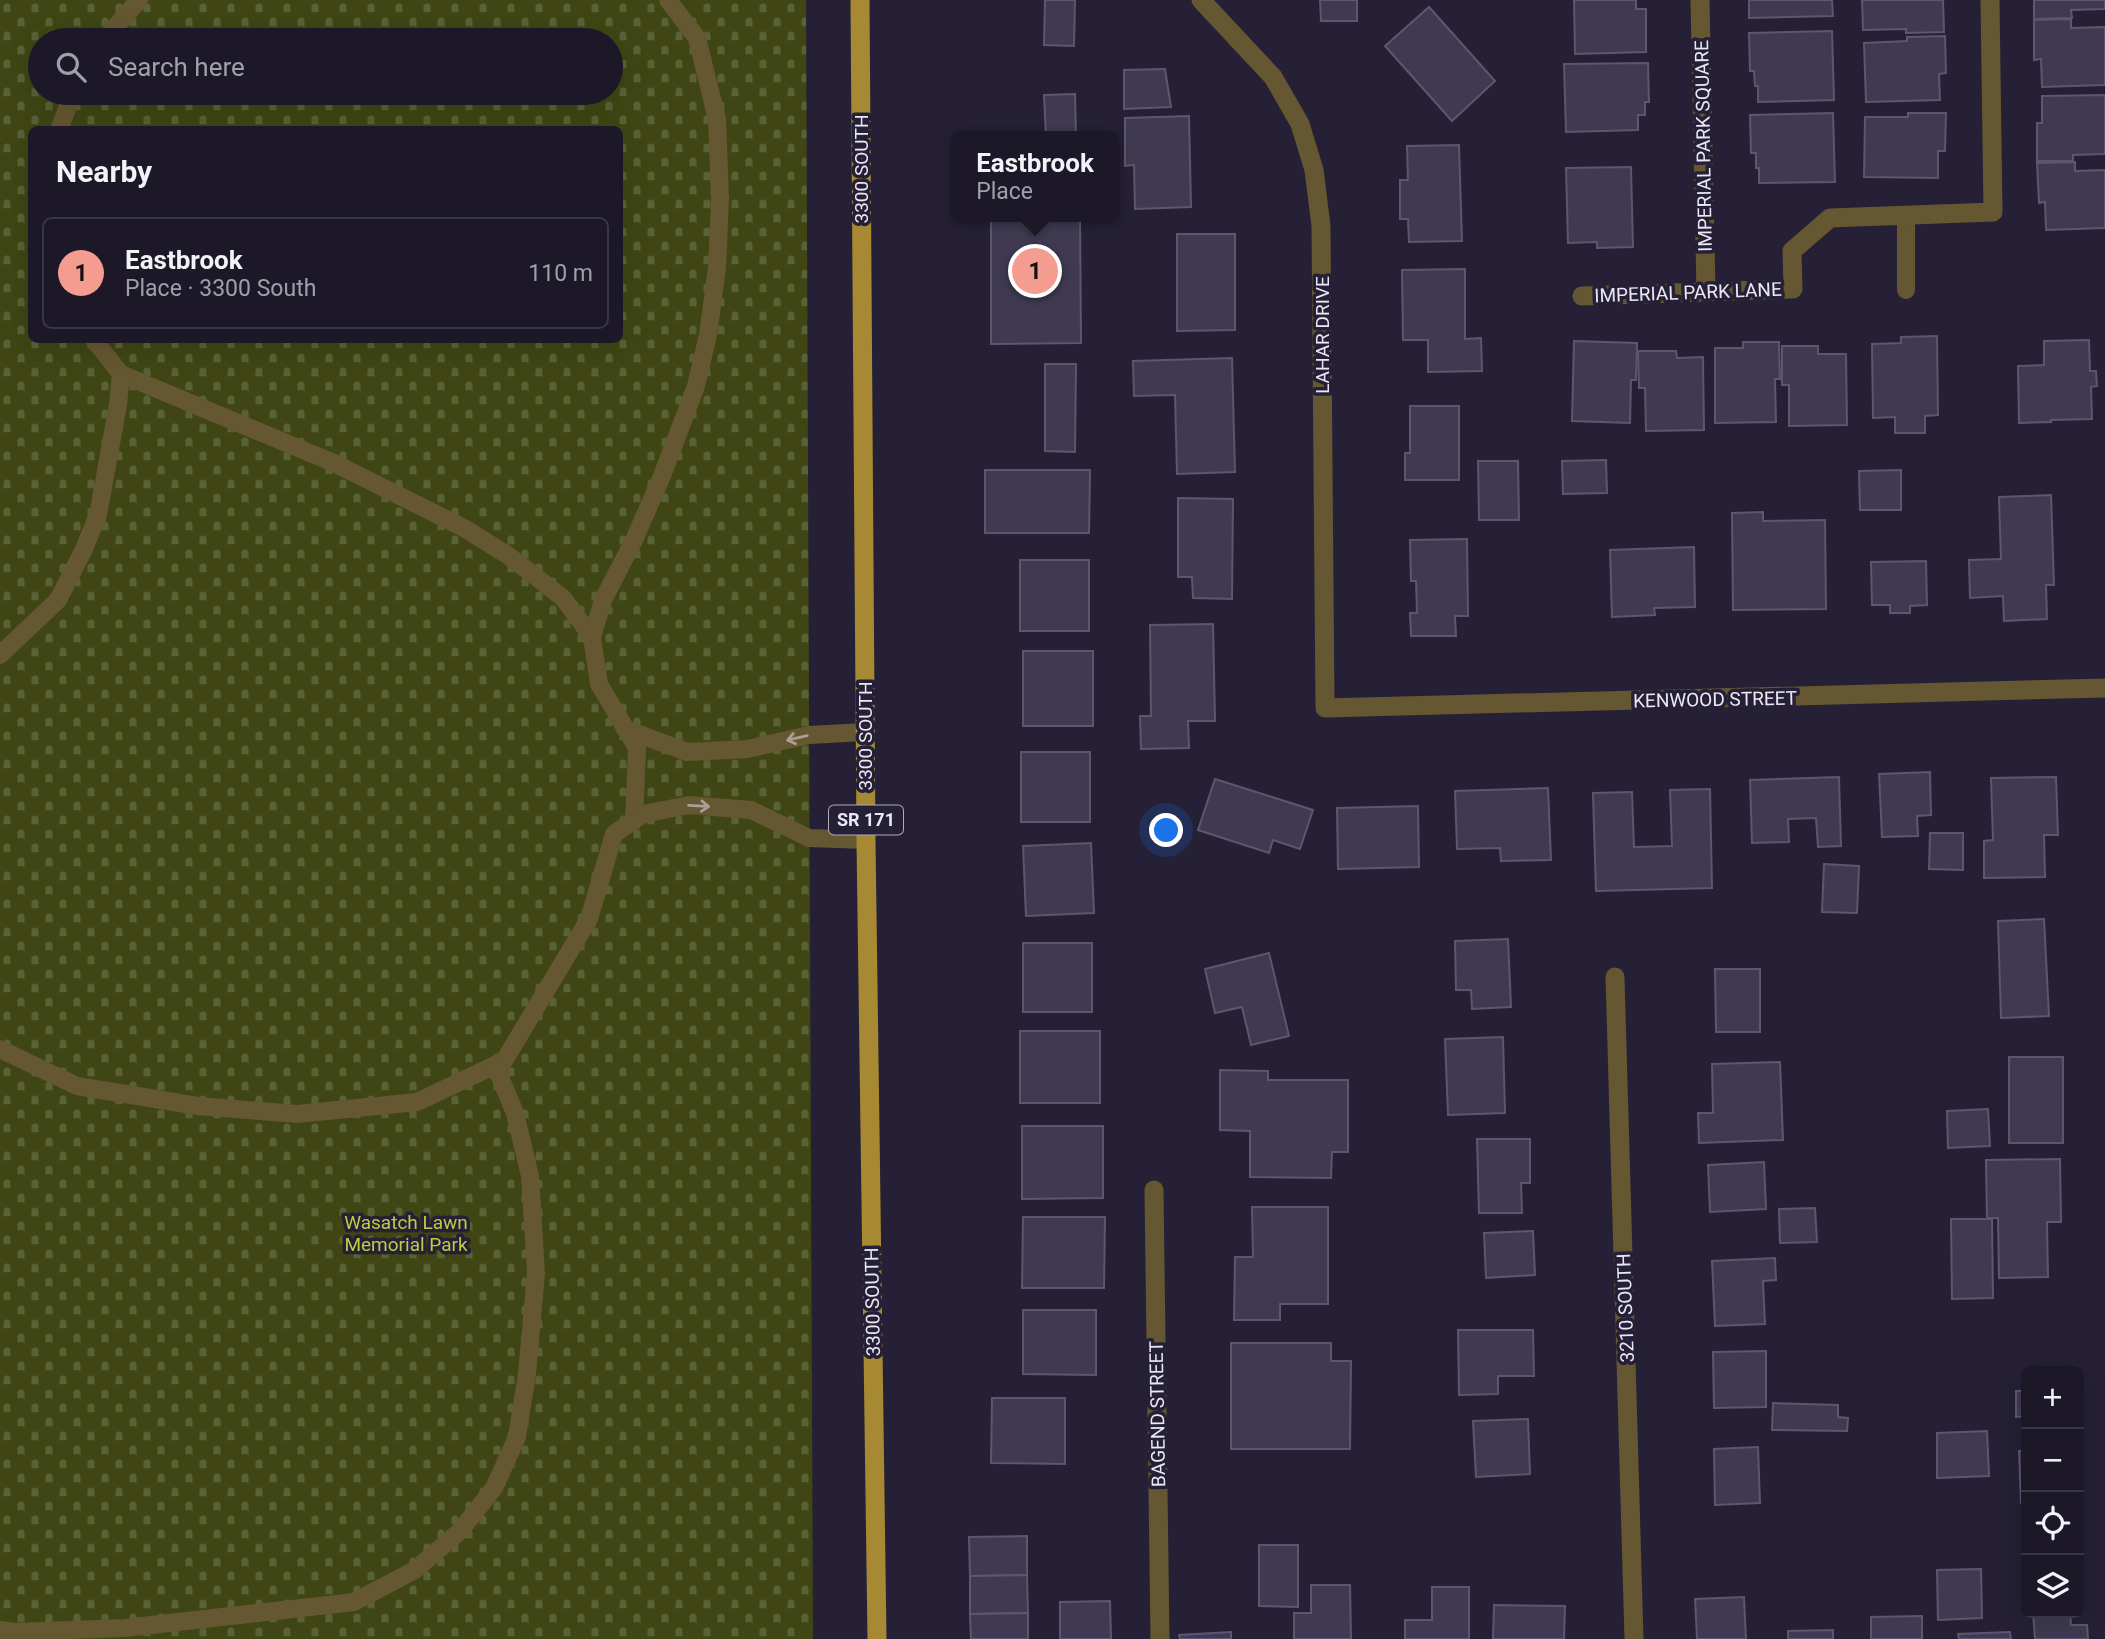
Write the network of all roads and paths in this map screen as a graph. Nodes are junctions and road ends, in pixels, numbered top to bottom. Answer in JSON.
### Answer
{"nodes":[{"id":1,"x":139,"y":0,"type":"edge"},
{"id":2,"x":668,"y":0,"type":"edge"},
{"id":3,"x":860,"y":0,"type":"edge"},
{"id":4,"x":1201,"y":0,"type":"edge"},
{"id":5,"x":1700,"y":0,"type":"edge"},
{"id":6,"x":1990,"y":0,"type":"edge"},
{"id":7,"x":114,"y":28,"type":"edge"},
{"id":8,"x":68,"y":105,"type":"edge"},
{"id":9,"x":61,"y":126,"type":"edge"},
{"id":10,"x":1906,"y":215,"type":"junction"},
{"id":11,"x":1906,"y":290,"type":"dead end"},
{"id":12,"x":1706,"y":291,"type":"junction"},
{"id":13,"x":1582,"y":296,"type":"dead end"},
{"id":14,"x":96,"y":343,"type":"edge"},
{"id":15,"x":121,"y":374,"type":"junction"},
{"id":16,"x":592,"y":637,"type":"junction"},
{"id":17,"x":0,"y":655,"type":"edge"},
{"id":18,"x":2105,"y":688,"type":"edge"},
{"id":19,"x":1325,"y":708,"type":"joint"},
{"id":20,"x":625,"y":729,"type":"junction"},
{"id":21,"x":865,"y":733,"type":"junction"},
{"id":22,"x":634,"y":821,"type":"junction"},
{"id":23,"x":866,"y":840,"type":"junction"},
{"id":24,"x":1615,"y":977,"type":"dead end"},
{"id":25,"x":0,"y":1049,"type":"edge"},
{"id":26,"x":495,"y":1065,"type":"junction"},
{"id":27,"x":1154,"y":1190,"type":"dead end"},
{"id":28,"x":0,"y":1630,"type":"edge"},
{"id":29,"x":877,"y":1639,"type":"edge"},
{"id":30,"x":1160,"y":1639,"type":"edge"},
{"id":31,"x":1634,"y":1639,"type":"edge"}],
"edges":[{"from":1,"to":7,"type":"lane"},
{"from":2,"to":16,"type":"lane"},
{"from":3,"to":21,"type":"main road","name":"3300 SOUTH","number":"SR 171"},
{"from":4,"to":19,"type":"street","name":"LAHAR DRIVE"},
{"from":5,"to":12,"type":"street","name":"IMPERIAL PARK SQUARE"},
{"from":6,"to":10,"type":"street","name":"IMPERIAL PARK LANE"},
{"from":8,"to":9,"type":"lane"},
{"from":10,"to":11,"type":"lane"},
{"from":10,"to":12,"type":"street","name":"IMPERIAL PARK LANE"},
{"from":12,"to":13,"type":"street","name":"IMPERIAL PARK LANE"},
{"from":14,"to":15,"type":"lane"},
{"from":15,"to":16,"type":"lane"},
{"from":15,"to":17,"type":"lane"},
{"from":16,"to":20,"type":"lane"},
{"from":18,"to":19,"type":"street","name":"KENWOOD STREET"},
{"from":21,"to":20,"type":"lane","one_way":true},
{"from":20,"to":22,"type":"lane"},
{"from":21,"to":23,"type":"main road","name":"3300 SOUTH","number":"SR 171"},
{"from":22,"to":23,"type":"lane","one_way":true},
{"from":22,"to":26,"type":"lane"},
{"from":23,"to":29,"type":"main road","name":"3300 SOUTH","number":"SR 171"},
{"from":24,"to":31,"type":"street","name":"3210 SOUTH"},
{"from":25,"to":26,"type":"lane"},
{"from":26,"to":28,"type":"lane"},
{"from":27,"to":30,"type":"street","name":"BAGEND STREET"}]}
